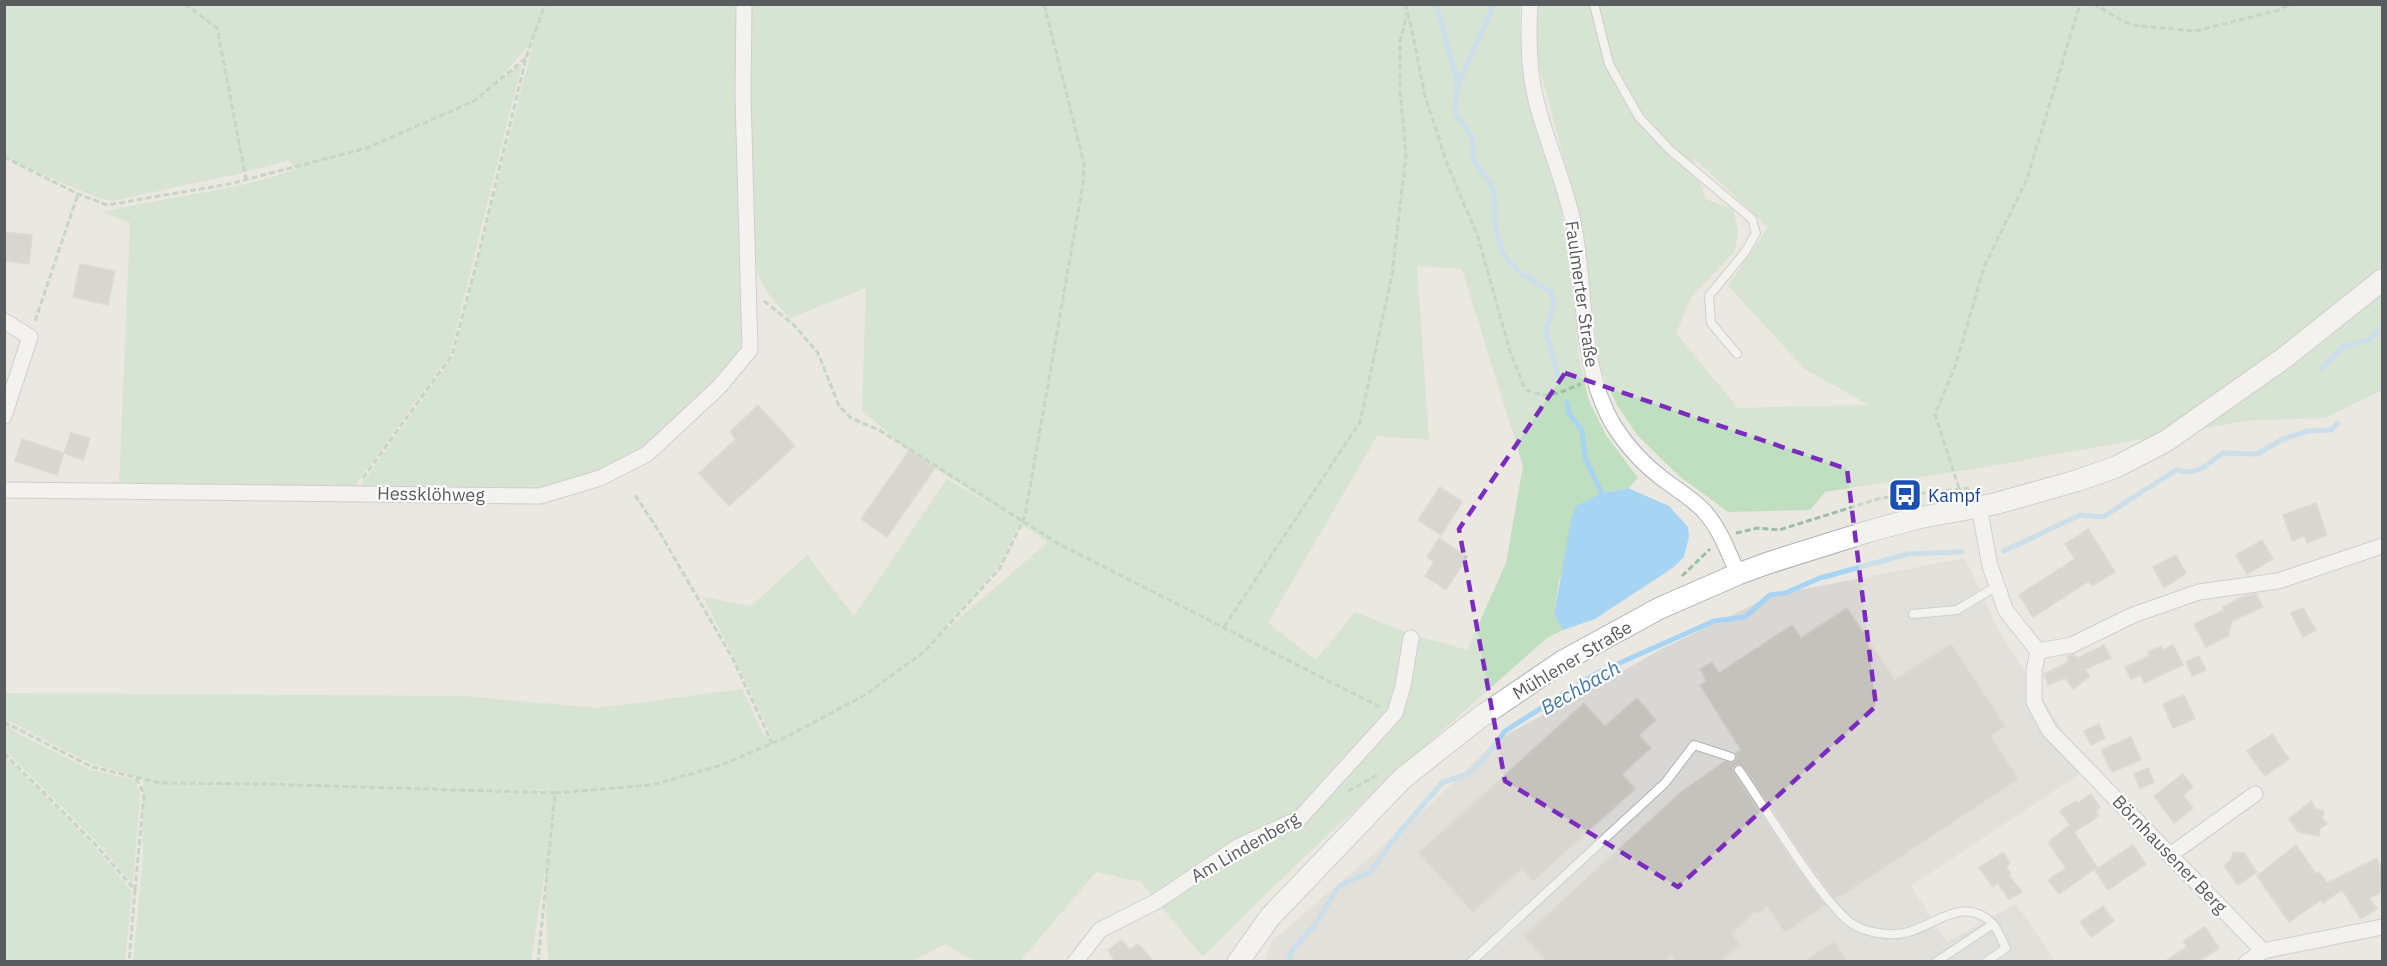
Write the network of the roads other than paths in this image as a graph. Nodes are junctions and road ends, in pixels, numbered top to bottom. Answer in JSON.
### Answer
{"nodes":[{"id":1,"x":744,"y":4,"type":"edge"},
{"id":2,"x":1530,"y":4,"type":"edge"},
{"id":3,"x":1594,"y":4,"type":"edge"},
{"id":4,"x":2382,"y":280,"type":"edge"},
{"id":5,"x":4,"y":321,"type":"edge"},
{"id":6,"x":1737,"y":354,"type":"dead end"},
{"id":7,"x":4,"y":416,"type":"edge"},
{"id":8,"x":4,"y":490,"type":"edge"},
{"id":9,"x":1986,"y":506,"type":"junction"},
{"id":10,"x":2382,"y":546,"type":"edge"},
{"id":11,"x":1738,"y":574,"type":"junction"},
{"id":12,"x":1997,"y":586,"type":"junction"},
{"id":13,"x":1913,"y":614,"type":"dead end"},
{"id":14,"x":1411,"y":638,"type":"dead end"},
{"id":15,"x":2038,"y":651,"type":"junction"},
{"id":16,"x":1731,"y":757,"type":"dead end"},
{"id":17,"x":1739,"y":770,"type":"dead end"},
{"id":18,"x":2255,"y":794,"type":"dead end"},
{"id":19,"x":2170,"y":855,"type":"junction"},
{"id":20,"x":1993,"y":924,"type":"junction"},
{"id":21,"x":2382,"y":927,"type":"edge"},
{"id":22,"x":2263,"y":951,"type":"junction"},
{"id":23,"x":1075,"y":962,"type":"edge"},
{"id":24,"x":1238,"y":962,"type":"edge"},
{"id":25,"x":1471,"y":962,"type":"edge"},
{"id":26,"x":1936,"y":962,"type":"edge"},
{"id":27,"x":1986,"y":962,"type":"edge"},
{"id":28,"x":2247,"y":962,"type":"edge"}],
"edges":[{"from":1,"to":8,"type":"street","name":"Hessklöhweg"},
{"from":2,"to":11,"type":"street","name":"Faulmerter Straße"},
{"from":3,"to":6,"type":"lane"},
{"from":4,"to":9,"type":"main road","name":"Mühlener Straße"},
{"from":5,"to":7,"type":"street"},
{"from":9,"to":11,"type":"main road","name":"Mühlener Straße"},
{"from":9,"to":12,"type":"street"},
{"from":10,"to":15,"type":"street"},
{"from":11,"to":24,"type":"main road","name":"Mühlener Straße"},
{"from":12,"to":13,"type":"lane"},
{"from":12,"to":15,"type":"street"},
{"from":14,"to":23,"type":"street","name":"Am Lindenberg"},
{"from":15,"to":19,"type":"street","name":"Börnhausener Berg"},
{"from":16,"to":25,"type":"lane"},
{"from":17,"to":20,"type":"lane"},
{"from":18,"to":19,"type":"street"},
{"from":19,"to":22,"type":"street","name":"Börnhausener Berg"},
{"from":20,"to":26,"type":"lane"},
{"from":20,"to":27,"type":"lane"},
{"from":21,"to":22,"type":"street"},
{"from":22,"to":28,"type":"street"}]}
